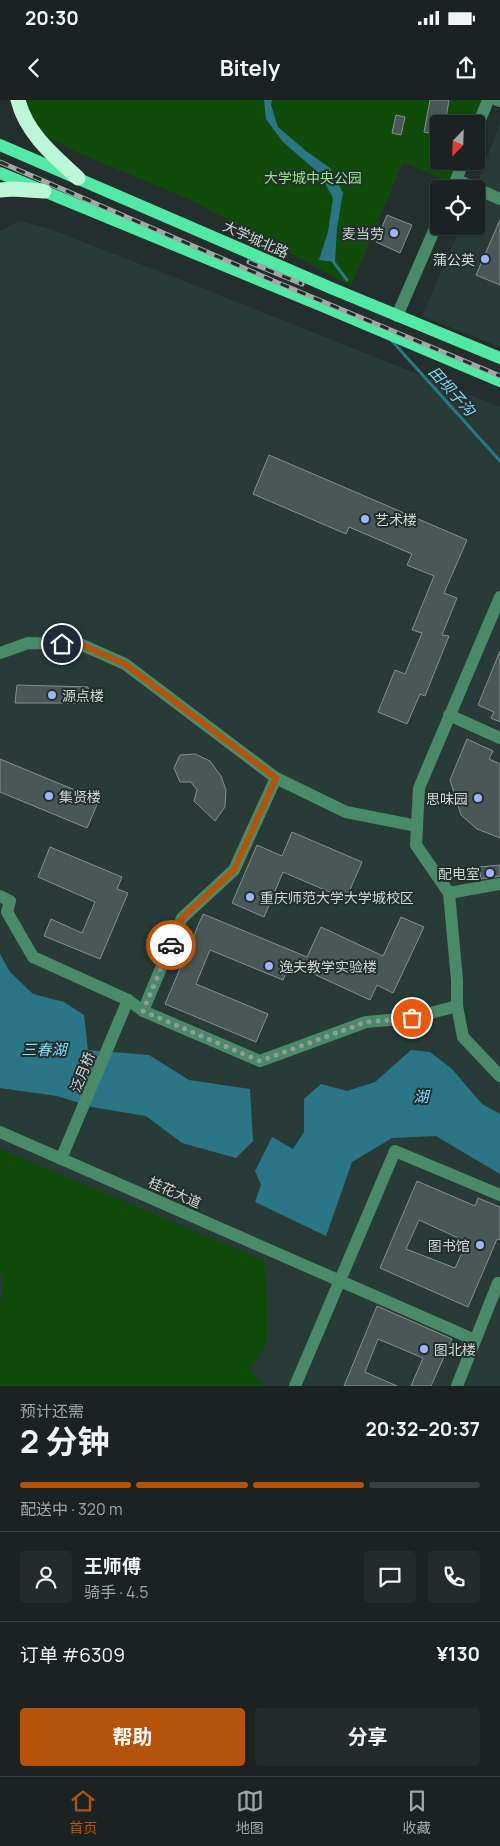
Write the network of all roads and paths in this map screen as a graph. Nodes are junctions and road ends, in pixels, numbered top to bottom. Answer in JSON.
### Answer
{"nodes":[{"id":1,"x":18,"y":100,"type":"edge"},
{"id":2,"x":488,"y":100,"type":"edge"},
{"id":3,"x":482,"y":115,"type":"edge"},
{"id":4,"x":0,"y":145,"type":"edge"},
{"id":5,"x":0,"y":173,"type":"edge"},
{"id":6,"x":78,"y":178,"type":"junction"},
{"id":7,"x":0,"y":190,"type":"edge"},
{"id":8,"x":44,"y":191,"type":"junction"},
{"id":9,"x":485,"y":194,"type":"edge"},
{"id":10,"x":500,"y":198,"type":"edge"},
{"id":11,"x":431,"y":235,"type":"edge"},
{"id":12,"x":234,"y":246,"type":"junction"},
{"id":13,"x":226,"y":266,"type":"junction"},
{"id":14,"x":392,"y":314,"type":"junction"},
{"id":15,"x":500,"y":358,"type":"edge"},
{"id":16,"x":500,"y":381,"type":"edge"},
{"id":17,"x":500,"y":597,"type":"edge"},
{"id":18,"x":0,"y":653,"type":"edge"},
{"id":19,"x":449,"y":715,"type":"junction"},
{"id":20,"x":500,"y":738,"type":"edge"},
{"id":21,"x":276,"y":778,"type":"junction"},
{"id":22,"x":417,"y":826,"type":"junction"},
{"id":23,"x":500,"y":884,"type":"edge"},
{"id":24,"x":449,"y":893,"type":"junction"},
{"id":25,"x":0,"y":896,"type":"edge"},
{"id":26,"x":128,"y":1000,"type":"junction"},
{"id":27,"x":457,"y":1006,"type":"junction"},
{"id":28,"x":143,"y":1011,"type":"junction"},
{"id":29,"x":500,"y":1076,"type":"edge"},
{"id":30,"x":0,"y":1132,"type":"edge"},
{"id":31,"x":61,"y":1159,"type":"junction"},
{"id":32,"x":500,"y":1195,"type":"edge"},
{"id":33,"x":339,"y":1280,"type":"junction"},
{"id":34,"x":500,"y":1283,"type":"edge"},
{"id":35,"x":475,"y":1340,"type":"junction"},
{"id":36,"x":295,"y":1386,"type":"edge"},
{"id":37,"x":457,"y":1386,"type":"edge"}],
"edges":[{"from":1,"to":6,"type":"highway"},
{"from":2,"to":3,"type":"street"},
{"from":4,"to":6,"type":"main road","name":"大学城北路"},
{"from":5,"to":8,"type":"main road"},
{"from":6,"to":12,"type":"main road","name":"大学城北路"},
{"from":7,"to":8,"type":"highway"},
{"from":8,"to":13,"type":"main road"},
{"from":9,"to":10,"type":"street"},
{"from":11,"to":14,"type":"street"},
{"from":12,"to":13,"type":"main road"},
{"from":12,"to":14,"type":"main road","name":"大学城北路"},
{"from":13,"to":16,"type":"main road"},
{"from":14,"to":15,"type":"main road","name":"大学城北路"},
{"from":17,"to":19,"type":"street"},
{"from":18,"to":21,"type":"street"},
{"from":19,"to":20,"type":"street"},
{"from":19,"to":22,"type":"street"},
{"from":21,"to":22,"type":"street"},
{"from":21,"to":28,"type":"street"},
{"from":22,"to":24,"type":"street"},
{"from":23,"to":24,"type":"street"},
{"from":24,"to":27,"type":"street"},
{"from":25,"to":26,"type":"street"},
{"from":26,"to":28,"type":"street"},
{"from":26,"to":31,"type":"street","name":"泛月桥"},
{"from":27,"to":28,"type":"street"},
{"from":27,"to":29,"type":"street"},
{"from":30,"to":31,"type":"street","name":"桂花大道"},
{"from":31,"to":33,"type":"street","name":"桂花大道"},
{"from":32,"to":33,"type":"street"},
{"from":33,"to":35,"type":"street","name":"桂花大道"},
{"from":33,"to":36,"type":"street"},
{"from":34,"to":35,"type":"street"},
{"from":35,"to":37,"type":"street"}]}
